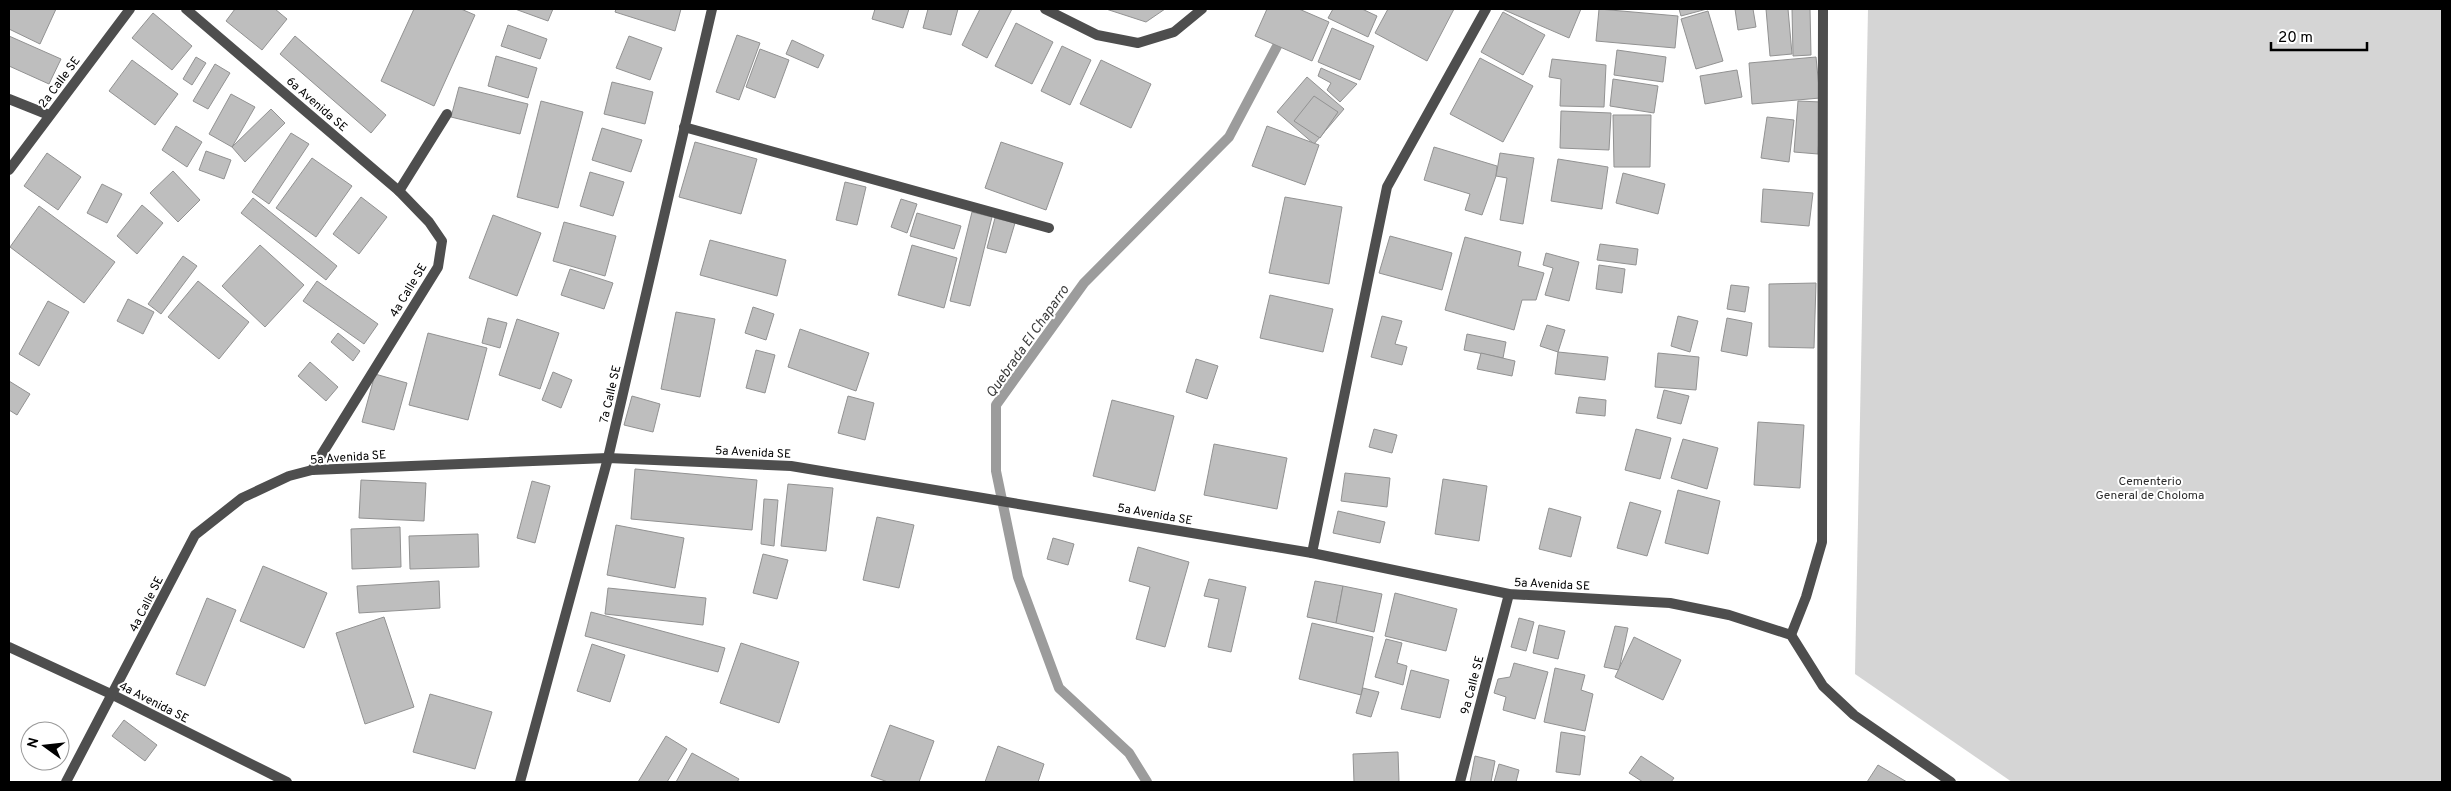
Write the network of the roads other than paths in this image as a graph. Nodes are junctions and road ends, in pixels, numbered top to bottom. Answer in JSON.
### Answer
{"nodes":[{"id":1,"x":130,"y":9,"type":"edge"},
{"id":2,"x":186,"y":9,"type":"edge"},
{"id":3,"x":712,"y":9,"type":"edge"},
{"id":4,"x":1045,"y":9,"type":"edge"},
{"id":5,"x":1202,"y":9,"type":"edge"},
{"id":6,"x":1486,"y":9,"type":"edge"},
{"id":7,"x":1823,"y":9,"type":"edge"},
{"id":8,"x":1066,"y":14,"type":"edge"},
{"id":9,"x":9,"y":99,"type":"edge"},
{"id":10,"x":447,"y":114,"type":"dead end"},
{"id":11,"x":49,"y":115,"type":"junction"},
{"id":12,"x":684,"y":127,"type":"junction"},
{"id":13,"x":9,"y":170,"type":"edge"},
{"id":14,"x":399,"y":191,"type":"junction"},
{"id":15,"x":429,"y":222,"type":"joint"},
{"id":16,"x":1049,"y":228,"type":"dead end"},
{"id":17,"x":608,"y":458,"type":"junction"},
{"id":18,"x":312,"y":470,"type":"junction"},
{"id":19,"x":289,"y":476,"type":"joint"},
{"id":20,"x":1312,"y":553,"type":"junction"},
{"id":21,"x":1509,"y":594,"type":"junction"},
{"id":22,"x":1791,"y":635,"type":"junction"},
{"id":23,"x":9,"y":647,"type":"edge"},
{"id":24,"x":112,"y":695,"type":"junction"},
{"id":25,"x":66,"y":782,"type":"edge"},
{"id":26,"x":287,"y":782,"type":"edge"},
{"id":27,"x":520,"y":782,"type":"edge"},
{"id":28,"x":1460,"y":782,"type":"edge"},
{"id":29,"x":1951,"y":782,"type":"edge"}],
"edges":[{"from":1,"to":11,"type":"street","name":"2a Calle SE"},
{"from":2,"to":14,"type":"street","name":"6a Avenida SE"},
{"from":3,"to":12,"type":"street","name":"7a Calle SE"},
{"from":4,"to":8,"type":"street"},
{"from":5,"to":8,"type":"street"},
{"from":6,"to":20,"type":"street"},
{"from":7,"to":22,"type":"street"},
{"from":9,"to":11,"type":"street"},
{"from":10,"to":14,"type":"street"},
{"from":11,"to":13,"type":"street","name":"2a Calle SE"},
{"from":12,"to":16,"type":"street"},
{"from":12,"to":17,"type":"street","name":"7a Calle SE"},
{"from":14,"to":15,"type":"street","name":"6a Avenida SE"},
{"from":15,"to":18,"type":"street","name":"4a Calle SE"},
{"from":17,"to":18,"type":"street","name":"5a Avenida SE"},
{"from":17,"to":20,"type":"street","name":"5a Avenida SE"},
{"from":17,"to":27,"type":"street","name":"7a Calle SE"},
{"from":18,"to":19,"type":"street","name":"5a Avenida SE"},
{"from":19,"to":24,"type":"street","name":"4a Calle SE"},
{"from":20,"to":21,"type":"street","name":"5a Avenida SE"},
{"from":21,"to":22,"type":"street","name":"5a Avenida SE"},
{"from":21,"to":28,"type":"street","name":"9a Calle SE"},
{"from":22,"to":29,"type":"street"},
{"from":23,"to":24,"type":"street","name":"4a Avenida SE"},
{"from":24,"to":25,"type":"street","name":"4a Calle SE"},
{"from":24,"to":26,"type":"street","name":"4a Avenida SE"}]}
